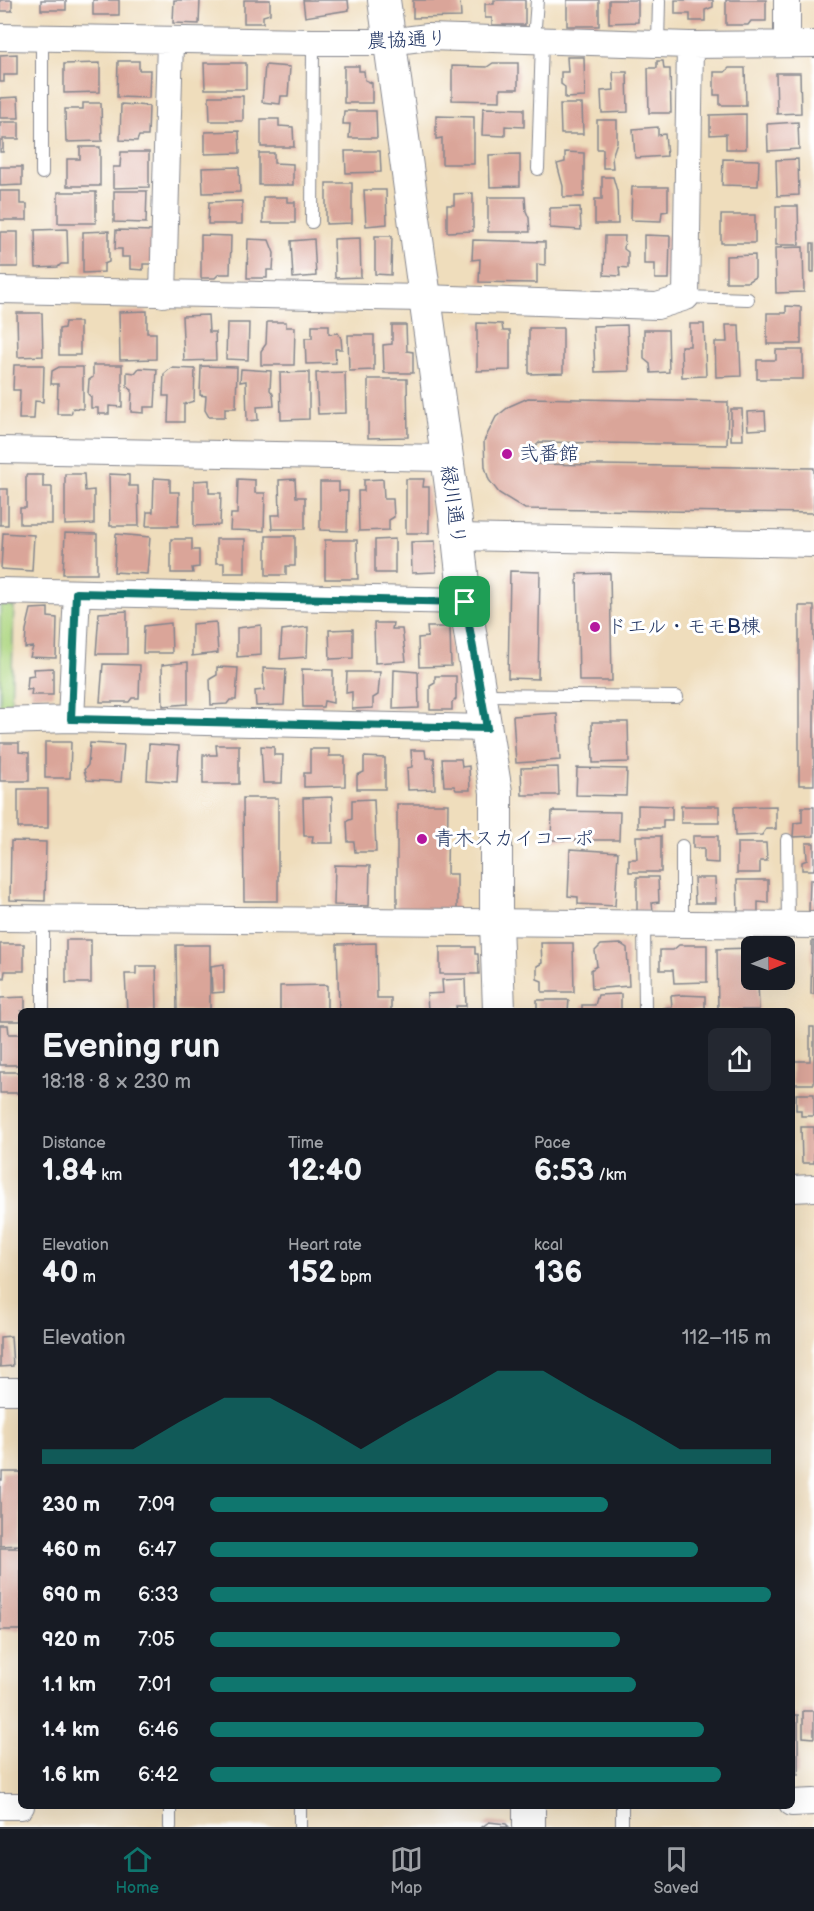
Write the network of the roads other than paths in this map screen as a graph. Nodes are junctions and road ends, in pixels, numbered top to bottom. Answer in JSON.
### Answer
{"nodes":[{"id":1,"x":384,"y":0,"type":"edge"},
{"id":2,"x":537,"y":0,"type":"edge"},
{"id":3,"x":658,"y":0,"type":"edge"},
{"id":4,"x":787,"y":0,"type":"edge"},
{"id":5,"x":0,"y":37,"type":"edge"},
{"id":6,"x":42,"y":39,"type":"junction"},
{"id":7,"x":538,"y":40,"type":"junction"},
{"id":8,"x":170,"y":41,"type":"junction"},
{"id":9,"x":313,"y":42,"type":"junction"},
{"id":10,"x":389,"y":42,"type":"junction"},
{"id":11,"x":787,"y":43,"type":"junction"},
{"id":12,"x":658,"y":44,"type":"junction"},
{"id":13,"x":814,"y":44,"type":"edge"},
{"id":14,"x":690,"y":45,"type":"junction"},
{"id":15,"x":538,"y":169,"type":"dead end"},
{"id":16,"x":42,"y":173,"type":"dead end"},
{"id":17,"x":312,"y":222,"type":"dead end"},
{"id":18,"x":0,"y":290,"type":"edge"},
{"id":19,"x":163,"y":294,"type":"junction"},
{"id":20,"x":686,"y":297,"type":"junction"},
{"id":21,"x":424,"y":298,"type":"junction"},
{"id":22,"x":748,"y":299,"type":"dead end"},
{"id":23,"x":0,"y":450,"type":"edge"},
{"id":24,"x":447,"y":458,"type":"junction"},
{"id":25,"x":458,"y":537,"type":"junction"},
{"id":26,"x":814,"y":544,"type":"edge"},
{"id":27,"x":0,"y":591,"type":"edge"},
{"id":28,"x":76,"y":593,"type":"junction"},
{"id":29,"x":465,"y":602,"type":"junction"},
{"id":30,"x":481,"y":695,"type":"junction"},
{"id":31,"x":676,"y":697,"type":"dead end"},
{"id":32,"x":71,"y":719,"type":"junction"},
{"id":33,"x":0,"y":721,"type":"edge"},
{"id":34,"x":487,"y":728,"type":"junction"},
{"id":35,"x":787,"y":840,"type":"dead end"},
{"id":36,"x":682,"y":846,"type":"dead end"},
{"id":37,"x":0,"y":918,"type":"edge"},
{"id":38,"x":43,"y":918,"type":"junction"},
{"id":39,"x":496,"y":922,"type":"junction"},
{"id":40,"x":645,"y":924,"type":"junction"},
{"id":41,"x":682,"y":924,"type":"junction"},
{"id":42,"x":788,"y":925,"type":"junction"},
{"id":43,"x":814,"y":925,"type":"edge"},
{"id":44,"x":43,"y":1008,"type":"edge"},
{"id":45,"x":499,"y":1008,"type":"edge"},
{"id":46,"x":645,"y":1008,"type":"edge"},
{"id":47,"x":814,"y":1188,"type":"edge"},
{"id":48,"x":795,"y":1189,"type":"edge"},
{"id":49,"x":0,"y":1391,"type":"edge"},
{"id":50,"x":18,"y":1391,"type":"edge"},
{"id":51,"x":814,"y":1802,"type":"edge"},
{"id":52,"x":795,"y":1803,"type":"edge"},
{"id":53,"x":0,"y":1806,"type":"edge"},
{"id":54,"x":18,"y":1806,"type":"edge"},
{"id":55,"x":170,"y":1809,"type":"edge"},
{"id":56,"x":300,"y":1809,"type":"edge"},
{"id":57,"x":529,"y":1809,"type":"edge"},
{"id":58,"x":622,"y":1809,"type":"edge"},
{"id":59,"x":170,"y":1827,"type":"edge"},
{"id":60,"x":300,"y":1827,"type":"edge"},
{"id":61,"x":529,"y":1827,"type":"edge"},
{"id":62,"x":622,"y":1827,"type":"edge"}],
"edges":[{"from":1,"to":10,"type":"street","name":"緑川通り"},
{"from":2,"to":7,"type":"lane"},
{"from":3,"to":12,"type":"lane"},
{"from":4,"to":11,"type":"street"},
{"from":5,"to":6,"type":"street","name":"農協通り"},
{"from":6,"to":8,"type":"street","name":"農協通り"},
{"from":6,"to":16,"type":"lane"},
{"from":7,"to":10,"type":"street","name":"農協通り"},
{"from":7,"to":12,"type":"street","name":"農協通り"},
{"from":7,"to":15,"type":"lane"},
{"from":8,"to":9,"type":"street","name":"農協通り"},
{"from":8,"to":19,"type":"street"},
{"from":9,"to":10,"type":"street","name":"農協通り"},
{"from":9,"to":17,"type":"lane"},
{"from":10,"to":21,"type":"street","name":"緑川通り"},
{"from":11,"to":13,"type":"street","name":"農協通り"},
{"from":11,"to":14,"type":"street","name":"農協通り"},
{"from":12,"to":14,"type":"street","name":"農協通り"},
{"from":14,"to":20,"type":"street"},
{"from":18,"to":19,"type":"street"},
{"from":19,"to":21,"type":"street"},
{"from":20,"to":21,"type":"street"},
{"from":20,"to":22,"type":"lane"},
{"from":21,"to":24,"type":"street","name":"緑川通り"},
{"from":23,"to":24,"type":"street"},
{"from":24,"to":25,"type":"street","name":"緑川通り"},
{"from":25,"to":26,"type":"street"},
{"from":25,"to":29,"type":"street","name":"緑川通り"},
{"from":27,"to":28,"type":"street"},
{"from":28,"to":29,"type":"street"},
{"from":28,"to":32,"type":"street"},
{"from":29,"to":30,"type":"street","name":"緑川通り"},
{"from":30,"to":31,"type":"lane"},
{"from":30,"to":34,"type":"street","name":"緑川通り"},
{"from":32,"to":33,"type":"street"},
{"from":32,"to":34,"type":"street"},
{"from":34,"to":39,"type":"street","name":"緑川通り"},
{"from":35,"to":42,"type":"lane"},
{"from":36,"to":41,"type":"lane"},
{"from":37,"to":38,"type":"street"},
{"from":38,"to":39,"type":"street"},
{"from":38,"to":44,"type":"lane"},
{"from":39,"to":40,"type":"street"},
{"from":39,"to":45,"type":"street","name":"緑川通り"},
{"from":40,"to":41,"type":"street"},
{"from":40,"to":46,"type":"lane"},
{"from":41,"to":42,"type":"street"},
{"from":42,"to":43,"type":"street"},
{"from":47,"to":48,"type":"street"},
{"from":49,"to":50,"type":"street"},
{"from":51,"to":52,"type":"street"},
{"from":53,"to":54,"type":"street"},
{"from":55,"to":59,"type":"lane"},
{"from":56,"to":60,"type":"lane"},
{"from":57,"to":61,"type":"street"},
{"from":58,"to":62,"type":"lane"}]}
